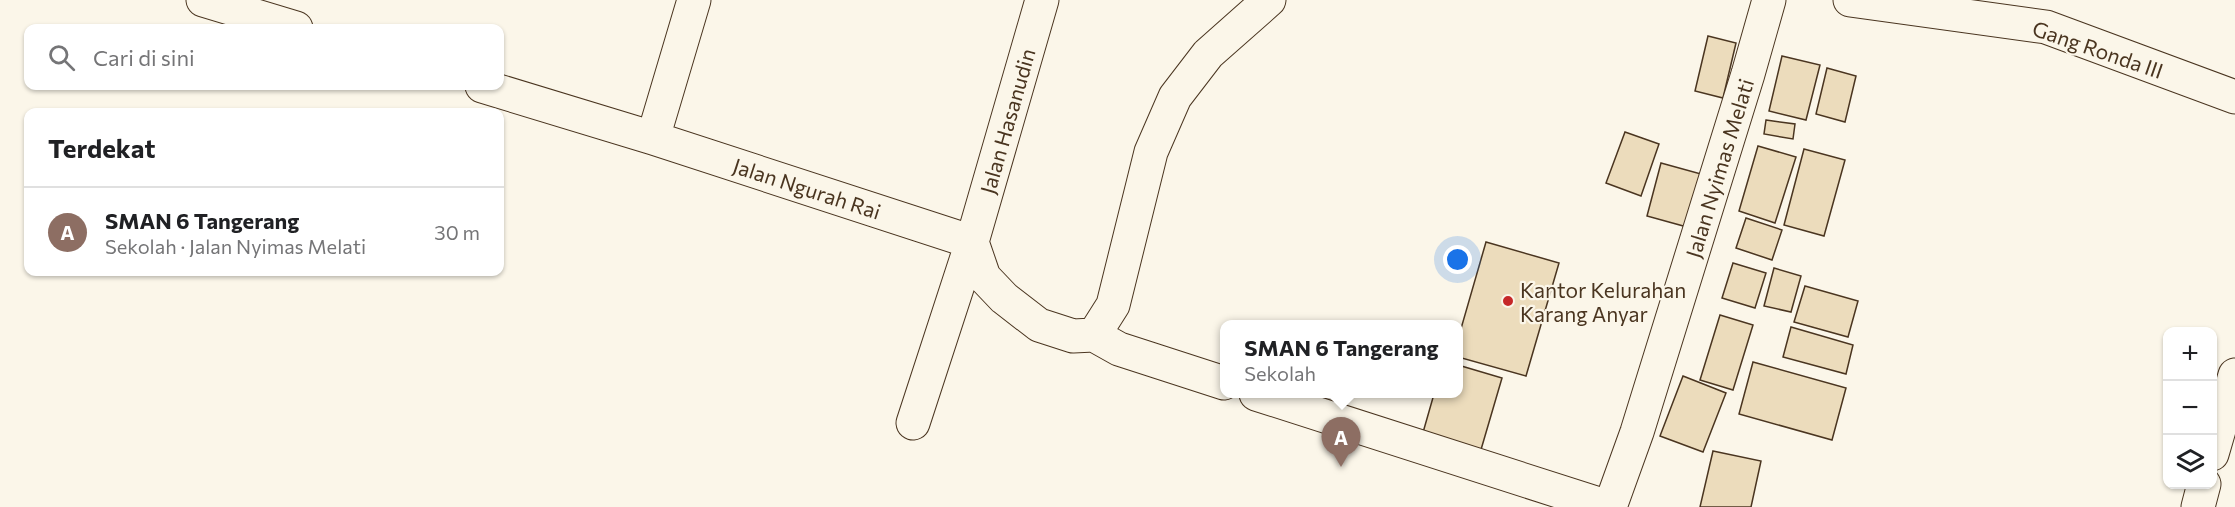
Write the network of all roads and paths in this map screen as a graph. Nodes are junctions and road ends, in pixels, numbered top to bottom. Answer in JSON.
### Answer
{"nodes":[{"id":1,"x":203,"y":0,"type":"edge"},
{"id":2,"x":694,"y":0,"type":"edge"},
{"id":3,"x":1042,"y":0,"type":"edge"},
{"id":4,"x":1269,"y":0,"type":"edge"},
{"id":5,"x":1768,"y":0,"type":"edge"},
{"id":6,"x":1850,"y":0,"type":"edge"},
{"id":7,"x":283,"y":24,"type":"edge"},
{"id":8,"x":495,"y":90,"type":"edge"},
{"id":9,"x":2235,"y":98,"type":"edge"},
{"id":10,"x":653,"y":138,"type":"junction"},
{"id":11,"x":972,"y":242,"type":"junction"},
{"id":12,"x":1094,"y":335,"type":"junction"},
{"id":13,"x":2235,"y":375,"type":"edge"},
{"id":14,"x":1220,"y":382,"type":"edge"},
{"id":15,"x":1271,"y":398,"type":"edge"},
{"id":16,"x":913,"y":423,"type":"dead end"},
{"id":17,"x":2217,"y":437,"type":"edge"},
{"id":18,"x":2203,"y":489,"type":"edge"},
{"id":19,"x":1609,"y":507,"type":"edge"},
{"id":20,"x":2198,"y":507,"type":"edge"}],
"edges":[{"from":1,"to":7,"type":"street"},
{"from":2,"to":10,"type":"street"},
{"from":3,"to":11,"type":"street","name":"Jalan Hasanudin"},
{"from":4,"to":12,"type":"street"},
{"from":5,"to":19,"type":"street","name":"Jalan Nyimas Melati"},
{"from":6,"to":9,"type":"street","name":"Gang Ronda III"},
{"from":8,"to":10,"type":"street","name":"Jalan Ngurah Rai"},
{"from":10,"to":11,"type":"street","name":"Jalan Ngurah Rai"},
{"from":11,"to":12,"type":"street"},
{"from":11,"to":16,"type":"street","name":"Jalan Hasanudin"},
{"from":12,"to":14,"type":"street"},
{"from":13,"to":17,"type":"street"},
{"from":15,"to":19,"type":"street"},
{"from":18,"to":20,"type":"street"}]}
